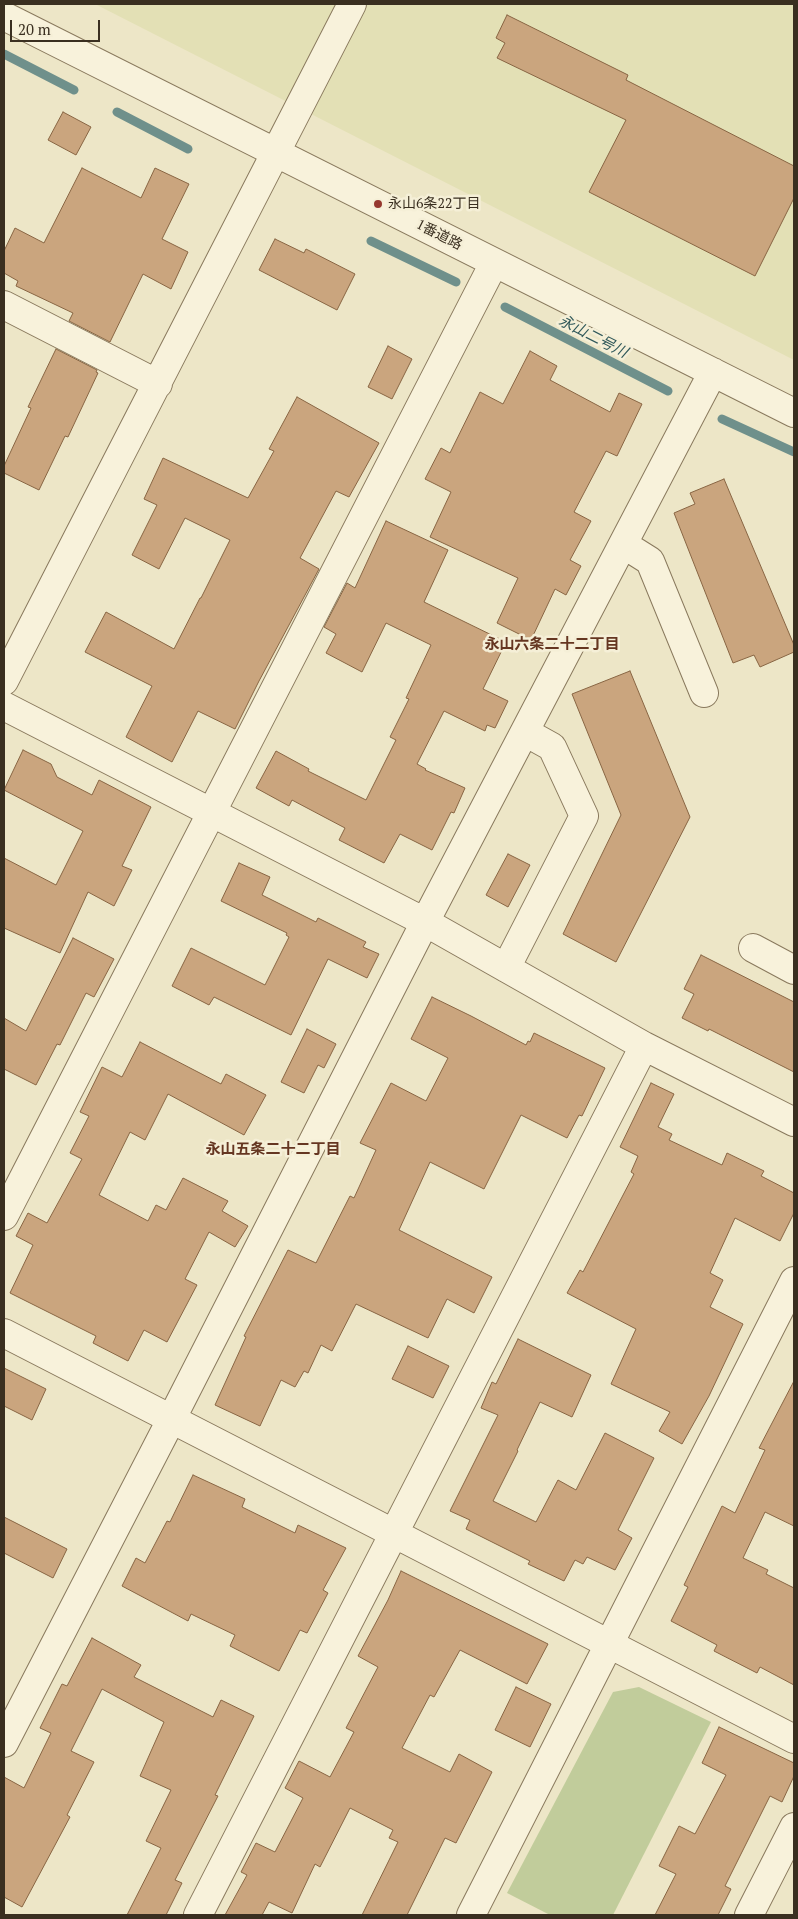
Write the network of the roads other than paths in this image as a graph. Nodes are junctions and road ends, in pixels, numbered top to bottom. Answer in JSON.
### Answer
{"nodes":[{"id":1,"x":352,"y":4,"type":"edge"},
{"id":2,"x":4,"y":16,"type":"edge"},
{"id":3,"x":275,"y":153,"type":"junction"},
{"id":4,"x":494,"y":263,"type":"junction"},
{"id":5,"x":4,"y":305,"type":"edge"},
{"id":6,"x":713,"y":372,"type":"junction"},
{"id":7,"x":158,"y":384,"type":"junction"},
{"id":8,"x":794,"y":413,"type":"edge"},
{"id":9,"x":623,"y":544,"type":"junction"},
{"id":10,"x":4,"y":681,"type":"edge"},
{"id":11,"x":704,"y":693,"type":"dead end"},
{"id":12,"x":4,"y":706,"type":"edge"},
{"id":13,"x":524,"y":732,"type":"junction"},
{"id":14,"x":211,"y":813,"type":"junction"},
{"id":15,"x":425,"y":922,"type":"junction"},
{"id":16,"x":753,"y":948,"type":"dead end"},
{"id":17,"x":506,"y":968,"type":"junction"},
{"id":18,"x":794,"y":970,"type":"edge"},
{"id":19,"x":644,"y":1046,"type":"junction"},
{"id":20,"x":794,"y":1122,"type":"edge"},
{"id":21,"x":4,"y":1216,"type":"edge"},
{"id":22,"x":794,"y":1281,"type":"edge"},
{"id":23,"x":4,"y":1333,"type":"edge"},
{"id":24,"x":171,"y":1420,"type":"junction"},
{"id":25,"x":393,"y":1534,"type":"junction"},
{"id":26,"x":610,"y":1646,"type":"junction"},
{"id":27,"x":794,"y":1739,"type":"edge"},
{"id":28,"x":4,"y":1743,"type":"edge"},
{"id":29,"x":794,"y":1827,"type":"edge"},
{"id":30,"x":198,"y":1915,"type":"edge"},
{"id":31,"x":471,"y":1915,"type":"edge"},
{"id":32,"x":749,"y":1915,"type":"edge"}],
"edges":[{"from":1,"to":3,"type":"street"},
{"from":2,"to":3,"type":"street","name":"1番道路"},
{"from":3,"to":4,"type":"street","name":"1番道路"},
{"from":3,"to":7,"type":"street"},
{"from":4,"to":6,"type":"street","name":"1番道路"},
{"from":4,"to":14,"type":"street"},
{"from":5,"to":7,"type":"street"},
{"from":6,"to":8,"type":"street","name":"1番道路"},
{"from":6,"to":9,"type":"street"},
{"from":7,"to":10,"type":"street"},
{"from":9,"to":11,"type":"street"},
{"from":9,"to":13,"type":"street"},
{"from":12,"to":14,"type":"street"},
{"from":13,"to":15,"type":"street"},
{"from":13,"to":17,"type":"street"},
{"from":14,"to":15,"type":"street"},
{"from":14,"to":21,"type":"street"},
{"from":15,"to":17,"type":"street"},
{"from":15,"to":24,"type":"street"},
{"from":16,"to":18,"type":"street"},
{"from":17,"to":19,"type":"street"},
{"from":19,"to":20,"type":"street"},
{"from":19,"to":25,"type":"street"},
{"from":22,"to":26,"type":"street"},
{"from":23,"to":24,"type":"street"},
{"from":24,"to":25,"type":"street"},
{"from":24,"to":28,"type":"street"},
{"from":25,"to":26,"type":"street"},
{"from":25,"to":30,"type":"street"},
{"from":26,"to":27,"type":"street"},
{"from":26,"to":31,"type":"street"},
{"from":29,"to":32,"type":"street"}]}
